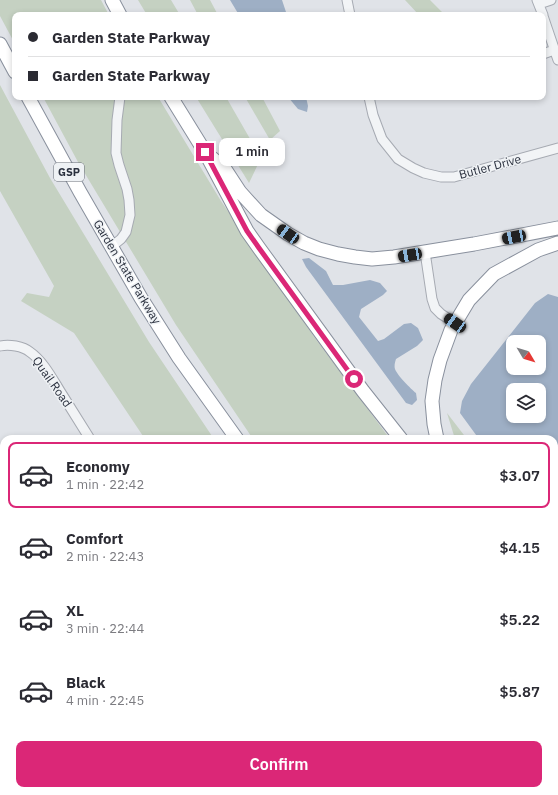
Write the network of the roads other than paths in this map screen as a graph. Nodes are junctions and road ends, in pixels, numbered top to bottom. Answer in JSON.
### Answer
{"nodes":[{"id":1,"x":112,"y":0,"type":"edge"},
{"id":2,"x":347,"y":0,"type":"edge"},
{"id":3,"x":551,"y":0,"type":"edge"},
{"id":4,"x":538,"y":2,"type":"edge"},
{"id":5,"x":118,"y":12,"type":"edge"},
{"id":6,"x":349,"y":12,"type":"edge"},
{"id":7,"x":542,"y":12,"type":"edge"},
{"id":8,"x":546,"y":30,"type":"edge"},
{"id":9,"x":0,"y":44,"type":"edge"},
{"id":10,"x":554,"y":50,"type":"junction"},
{"id":11,"x":546,"y":53,"type":"edge"},
{"id":12,"x":558,"y":60,"type":"edge"},
{"id":13,"x":12,"y":66,"type":"edge"},
{"id":14,"x":30,"y":100,"type":"edge"},
{"id":15,"x":119,"y":100,"type":"edge"},
{"id":16,"x":173,"y":100,"type":"edge"},
{"id":17,"x":370,"y":100,"type":"edge"},
{"id":18,"x":558,"y":148,"type":"edge"},
{"id":19,"x":205,"y":152,"type":"junction"},
{"id":20,"x":558,"y":228,"type":"edge"},
{"id":21,"x":558,"y":243,"type":"edge"},
{"id":22,"x":111,"y":247,"type":"junction"},
{"id":23,"x":425,"y":252,"type":"junction"},
{"id":24,"x":455,"y":323,"type":"junction"},
{"id":25,"x":0,"y":346,"type":"edge"},
{"id":26,"x":191,"y":375,"type":"junction"},
{"id":27,"x":87,"y":435,"type":"edge"},
{"id":28,"x":224,"y":435,"type":"edge"},
{"id":29,"x":234,"y":435,"type":"edge"},
{"id":30,"x":398,"y":435,"type":"edge"},
{"id":31,"x":436,"y":435,"type":"edge"}],
"edges":[{"from":1,"to":5,"type":"highway"},
{"from":2,"to":6,"type":"street"},
{"from":3,"to":4,"type":"street"},
{"from":4,"to":7,"type":"street"},
{"from":8,"to":10,"type":"street"},
{"from":9,"to":13,"type":"highway"},
{"from":10,"to":11,"type":"street"},
{"from":10,"to":12,"type":"street"},
{"from":14,"to":22,"type":"highway","name":"Garden State Parkway","number":"GSP"},
{"from":15,"to":22,"type":"street"},
{"from":16,"to":19,"type":"highway"},
{"from":17,"to":18,"type":"street","name":"Butler Drive"},
{"from":19,"to":23,"type":"highway"},
{"from":19,"to":30,"type":"highway"},
{"from":20,"to":23,"type":"highway"},
{"from":21,"to":24,"type":"highway"},
{"from":22,"to":26,"type":"highway","name":"Garden State Parkway","number":"GSP"},
{"from":23,"to":24,"type":"street"},
{"from":24,"to":31,"type":"highway"},
{"from":25,"to":27,"type":"street","name":"Quail Road"},
{"from":26,"to":28,"type":"highway"},
{"from":26,"to":29,"type":"highway","name":"Garden State Parkway","number":"GSP"}]}
